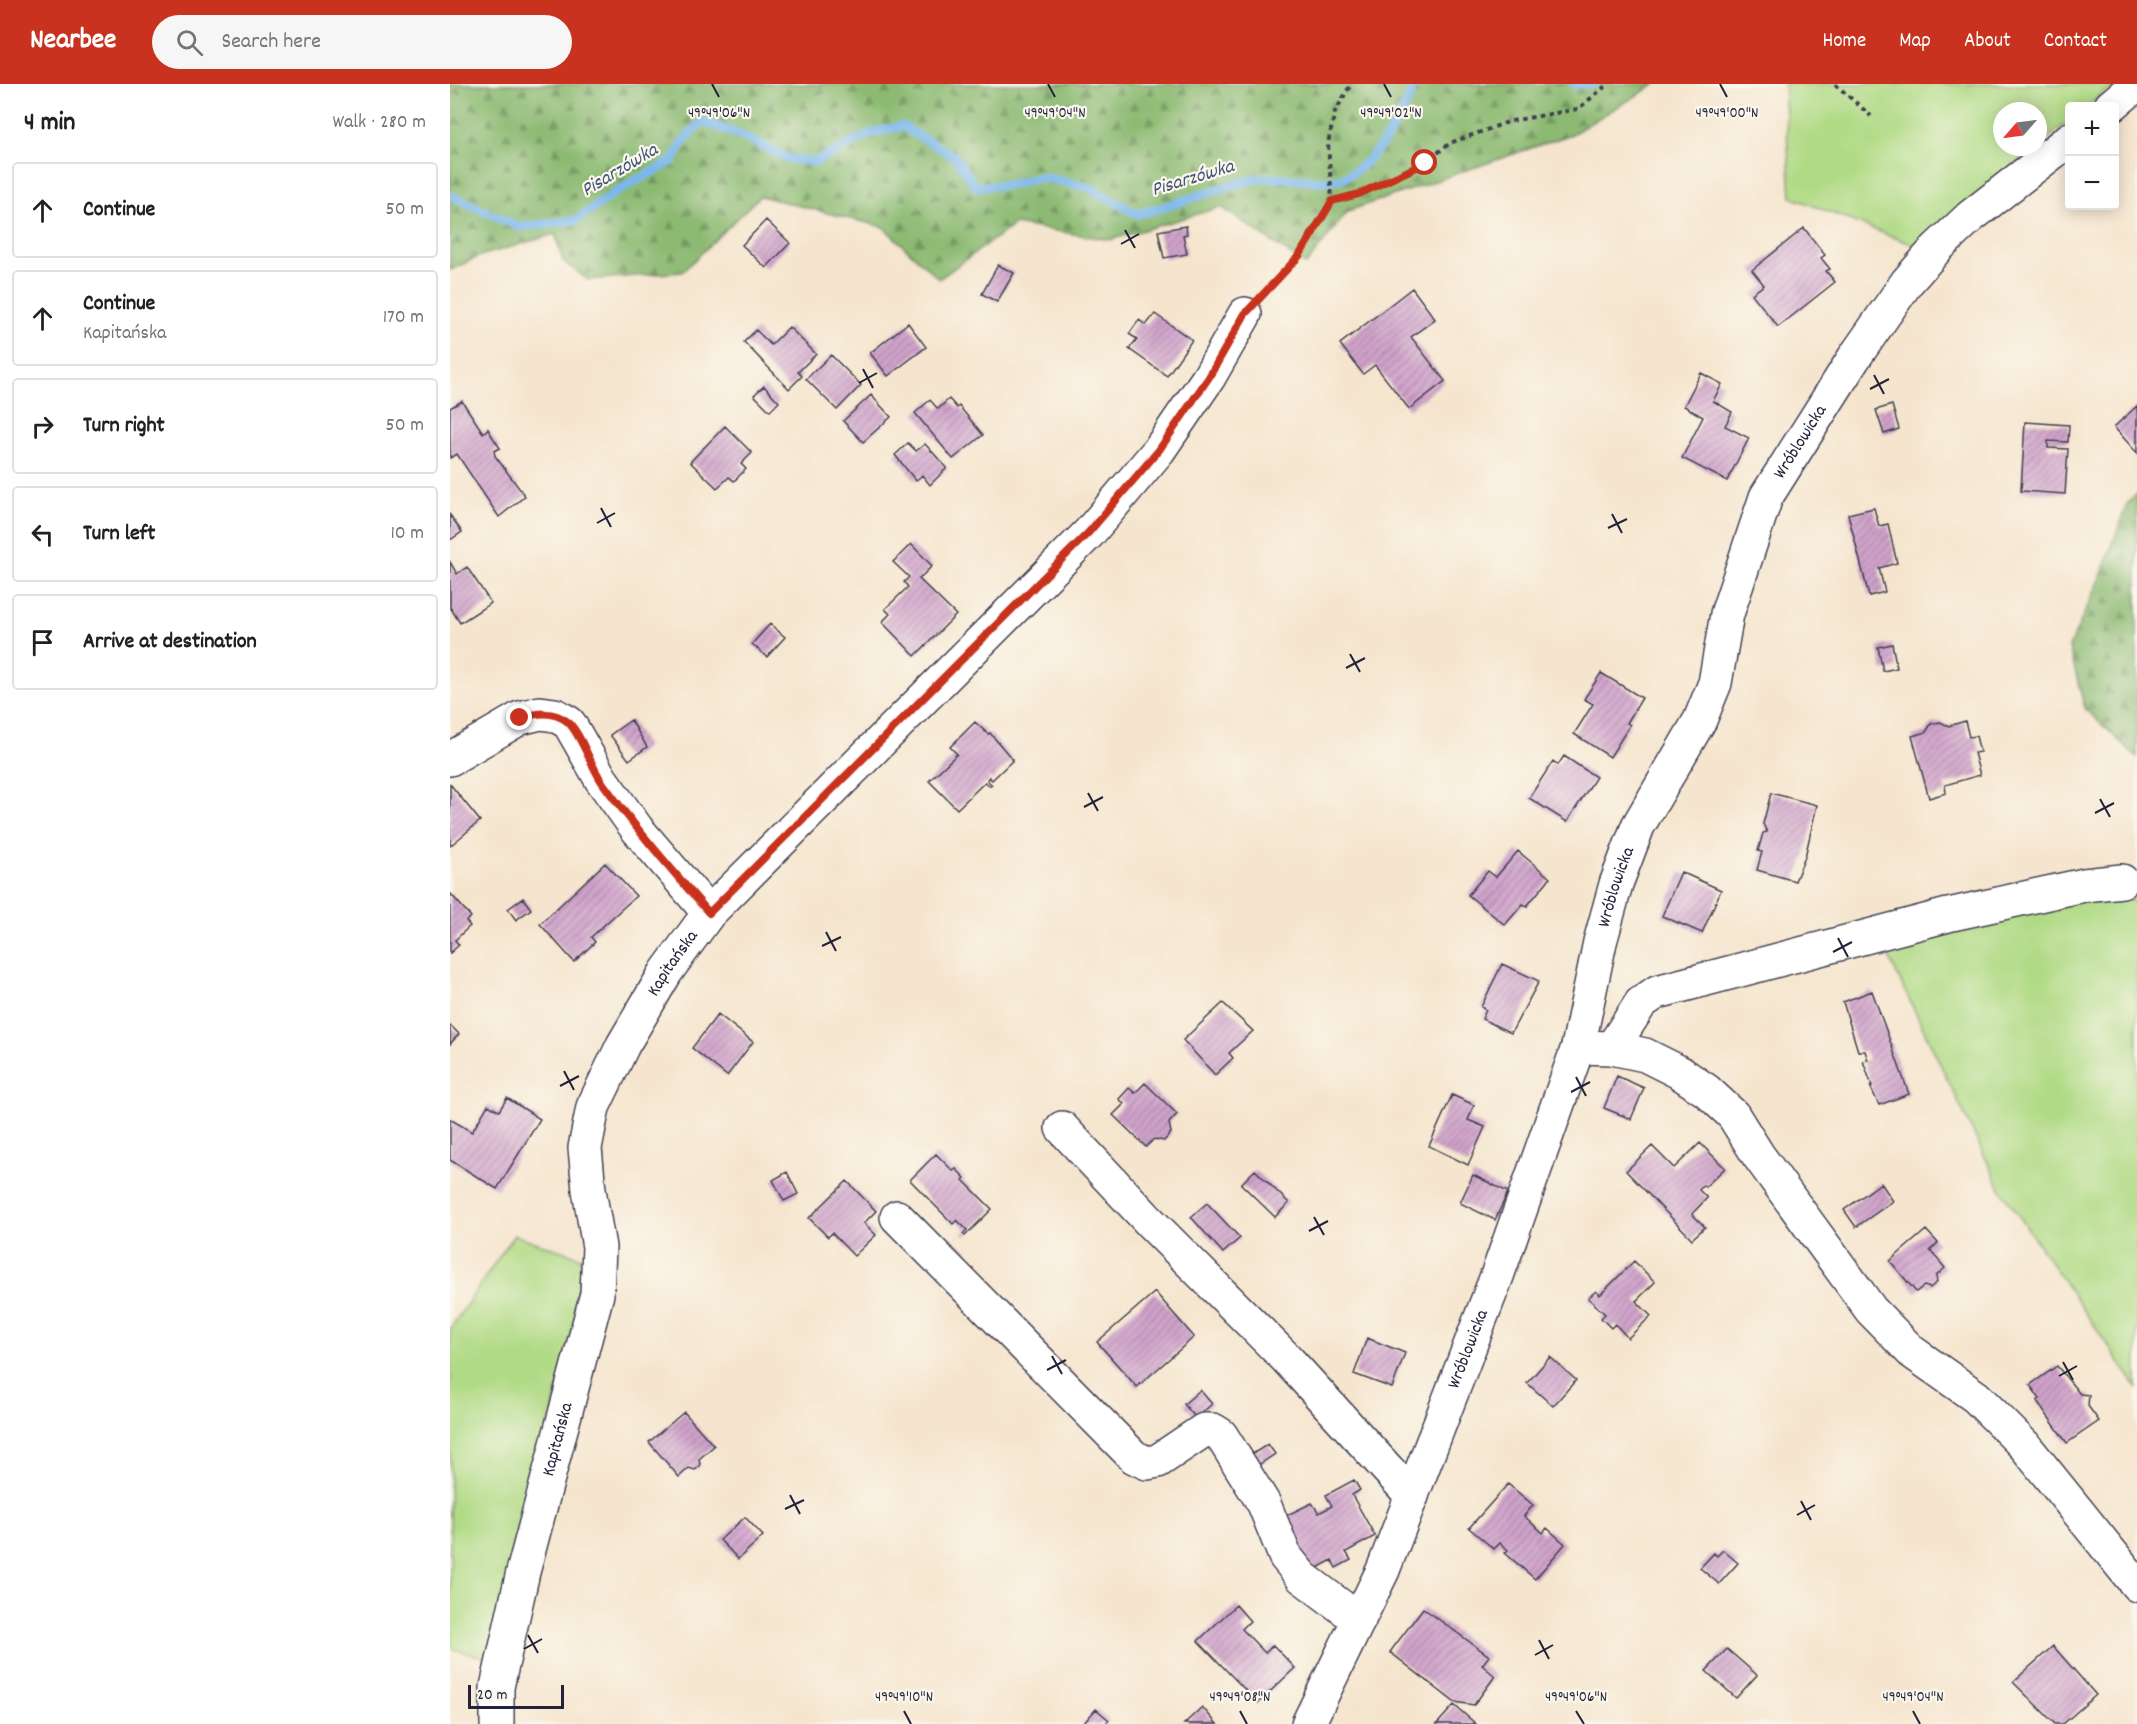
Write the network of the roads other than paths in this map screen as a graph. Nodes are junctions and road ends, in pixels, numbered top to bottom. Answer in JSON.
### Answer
{"nodes":[{"id":1,"x":2137,"y":84,"type":"edge"},
{"id":2,"x":2116,"y":102,"type":"edge"},
{"id":3,"x":2065,"y":143,"type":"edge"},
{"id":4,"x":1245,"y":314,"type":"road end"},
{"id":5,"x":450,"y":759,"type":"edge"},
{"id":6,"x":2122,"y":881,"type":"dead end"},
{"id":7,"x":709,"y":913,"type":"junction"},
{"id":8,"x":1578,"y":1047,"type":"junction"},
{"id":9,"x":1612,"y":1048,"type":"junction"},
{"id":10,"x":1062,"y":1128,"type":"dead end"},
{"id":11,"x":897,"y":1217,"type":"dead end"},
{"id":12,"x":1412,"y":1496,"type":"junction"},
{"id":13,"x":2137,"y":1585,"type":"edge"},
{"id":14,"x":1359,"y":1620,"type":"junction"},
{"id":15,"x":497,"y":1724,"type":"edge"},
{"id":16,"x":1308,"y":1724,"type":"edge"}],
"edges":[{"from":1,"to":2,"type":"street"},
{"from":3,"to":8,"type":"street","name":"Wróblowicka"},
{"from":4,"to":7,"type":"street","name":"Kapitańska"},
{"from":5,"to":7,"type":"street"},
{"from":6,"to":9,"type":"street"},
{"from":7,"to":15,"type":"street","name":"Kapitańska"},
{"from":8,"to":9,"type":"street"},
{"from":8,"to":12,"type":"street","name":"Wróblowicka"},
{"from":9,"to":13,"type":"street"},
{"from":10,"to":12,"type":"street"},
{"from":11,"to":14,"type":"street"},
{"from":12,"to":14,"type":"street","name":"Wróblowicka"},
{"from":14,"to":16,"type":"street","name":"Wróblowicka"}]}
